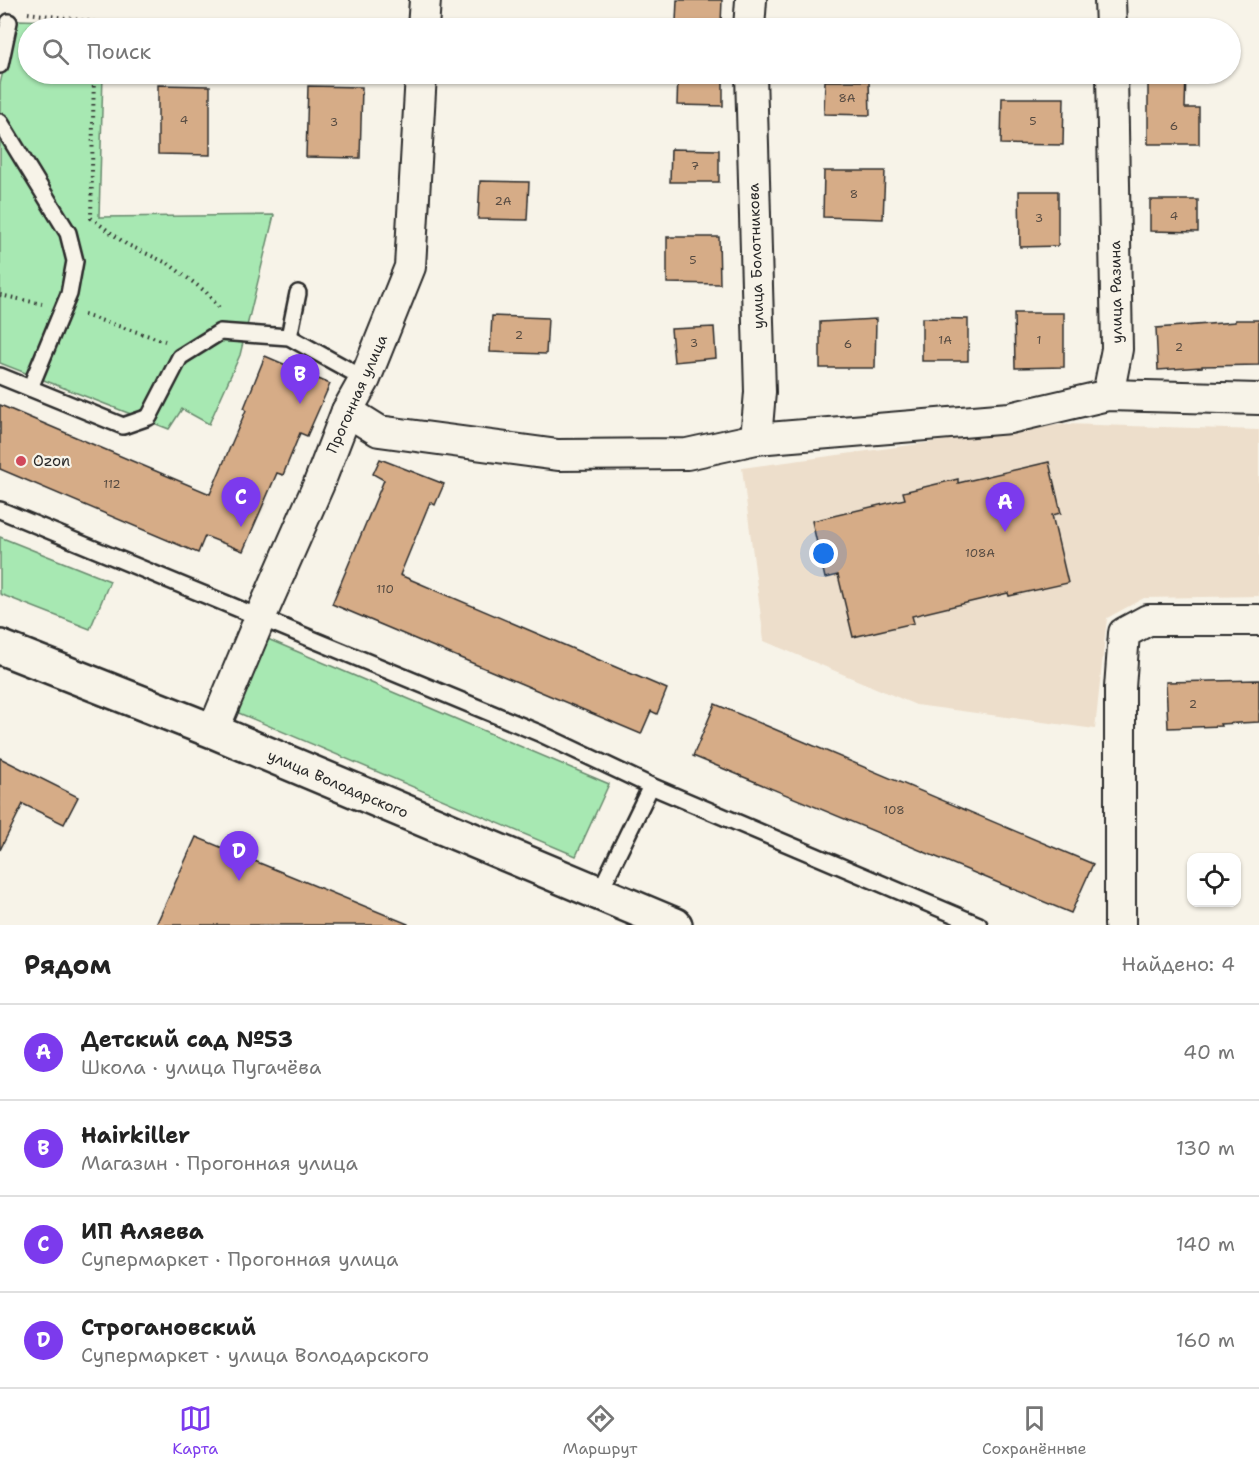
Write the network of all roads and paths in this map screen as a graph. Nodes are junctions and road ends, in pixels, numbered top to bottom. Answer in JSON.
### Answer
{"nodes":[{"id":1,"x":425,"y":0,"type":"edge"},
{"id":2,"x":751,"y":0,"type":"edge"},
{"id":3,"x":1110,"y":0,"type":"edge"},
{"id":4,"x":14,"y":17,"type":"joint"},
{"id":5,"x":30,"y":18,"type":"edge"},
{"id":6,"x":424,"y":18,"type":"edge"},
{"id":7,"x":750,"y":18,"type":"edge"},
{"id":8,"x":1111,"y":18,"type":"edge"},
{"id":9,"x":0,"y":65,"type":"edge"},
{"id":10,"x":94,"y":84,"type":"edge"},
{"id":11,"x":420,"y":84,"type":"edge"},
{"id":12,"x":751,"y":84,"type":"edge"},
{"id":13,"x":1112,"y":84,"type":"edge"},
{"id":14,"x":0,"y":122,"type":"edge"},
{"id":15,"x":298,"y":293,"type":"dead end"},
{"id":16,"x":0,"y":295,"type":"edge"},
{"id":17,"x":63,"y":309,"type":"junction"},
{"id":18,"x":220,"y":332,"type":"junction"},
{"id":19,"x":289,"y":337,"type":"junction"},
{"id":20,"x":191,"y":350,"type":"junction"},
{"id":21,"x":0,"y":376,"type":"edge"},
{"id":22,"x":365,"y":380,"type":"junction"},
{"id":23,"x":30,"y":388,"type":"junction"},
{"id":24,"x":1108,"y":395,"type":"junction"},
{"id":25,"x":1259,"y":399,"type":"edge"},
{"id":26,"x":347,"y":411,"type":"junction"},
{"id":27,"x":756,"y":439,"type":"junction"},
{"id":28,"x":0,"y":510,"type":"edge"},
{"id":29,"x":260,"y":618,"type":"junction"},
{"id":30,"x":1259,"y":620,"type":"edge"},
{"id":31,"x":0,"y":647,"type":"edge"},
{"id":32,"x":213,"y":731,"type":"junction"},
{"id":33,"x":651,"y":786,"type":"junction"},
{"id":34,"x":599,"y":893,"type":"junction"},
{"id":35,"x":675,"y":925,"type":"edge"},
{"id":36,"x":979,"y":925,"type":"edge"},
{"id":37,"x":1120,"y":925,"type":"edge"}],
"edges":[{"from":1,"to":6,"type":"street"},
{"from":2,"to":7,"type":"street"},
{"from":3,"to":8,"type":"street"},
{"from":4,"to":5,"type":"path"},
{"from":4,"to":9,"type":"lane"},
{"from":10,"to":18,"type":"path"},
{"from":11,"to":22,"type":"street","name":"Прогонная улица"},
{"from":12,"to":27,"type":"street","name":"улица Болотникова"},
{"from":13,"to":24,"type":"street","name":"улица Разина"},
{"from":14,"to":17,"type":"lane"},
{"from":15,"to":19,"type":"lane"},
{"from":16,"to":17,"type":"path"},
{"from":17,"to":20,"type":"path"},
{"from":17,"to":23,"type":"lane"},
{"from":18,"to":19,"type":"lane"},
{"from":18,"to":20,"type":"lane"},
{"from":19,"to":22,"type":"lane"},
{"from":20,"to":23,"type":"lane"},
{"from":21,"to":23,"type":"lane"},
{"from":22,"to":26,"type":"street","name":"Прогонная улица"},
{"from":24,"to":25,"type":"street"},
{"from":24,"to":27,"type":"street"},
{"from":26,"to":27,"type":"street"},
{"from":26,"to":29,"type":"street","name":"Прогонная улица"},
{"from":28,"to":29,"type":"lane"},
{"from":29,"to":32,"type":"street","name":"Прогонная улица"},
{"from":29,"to":33,"type":"lane"},
{"from":30,"to":37,"type":"street"},
{"from":31,"to":32,"type":"main road","name":"улица Володарского"},
{"from":32,"to":34,"type":"main road","name":"улица Володарского"},
{"from":33,"to":34,"type":"lane"},
{"from":33,"to":36,"type":"lane"},
{"from":34,"to":35,"type":"main road","name":"улица Володарского"}]}
